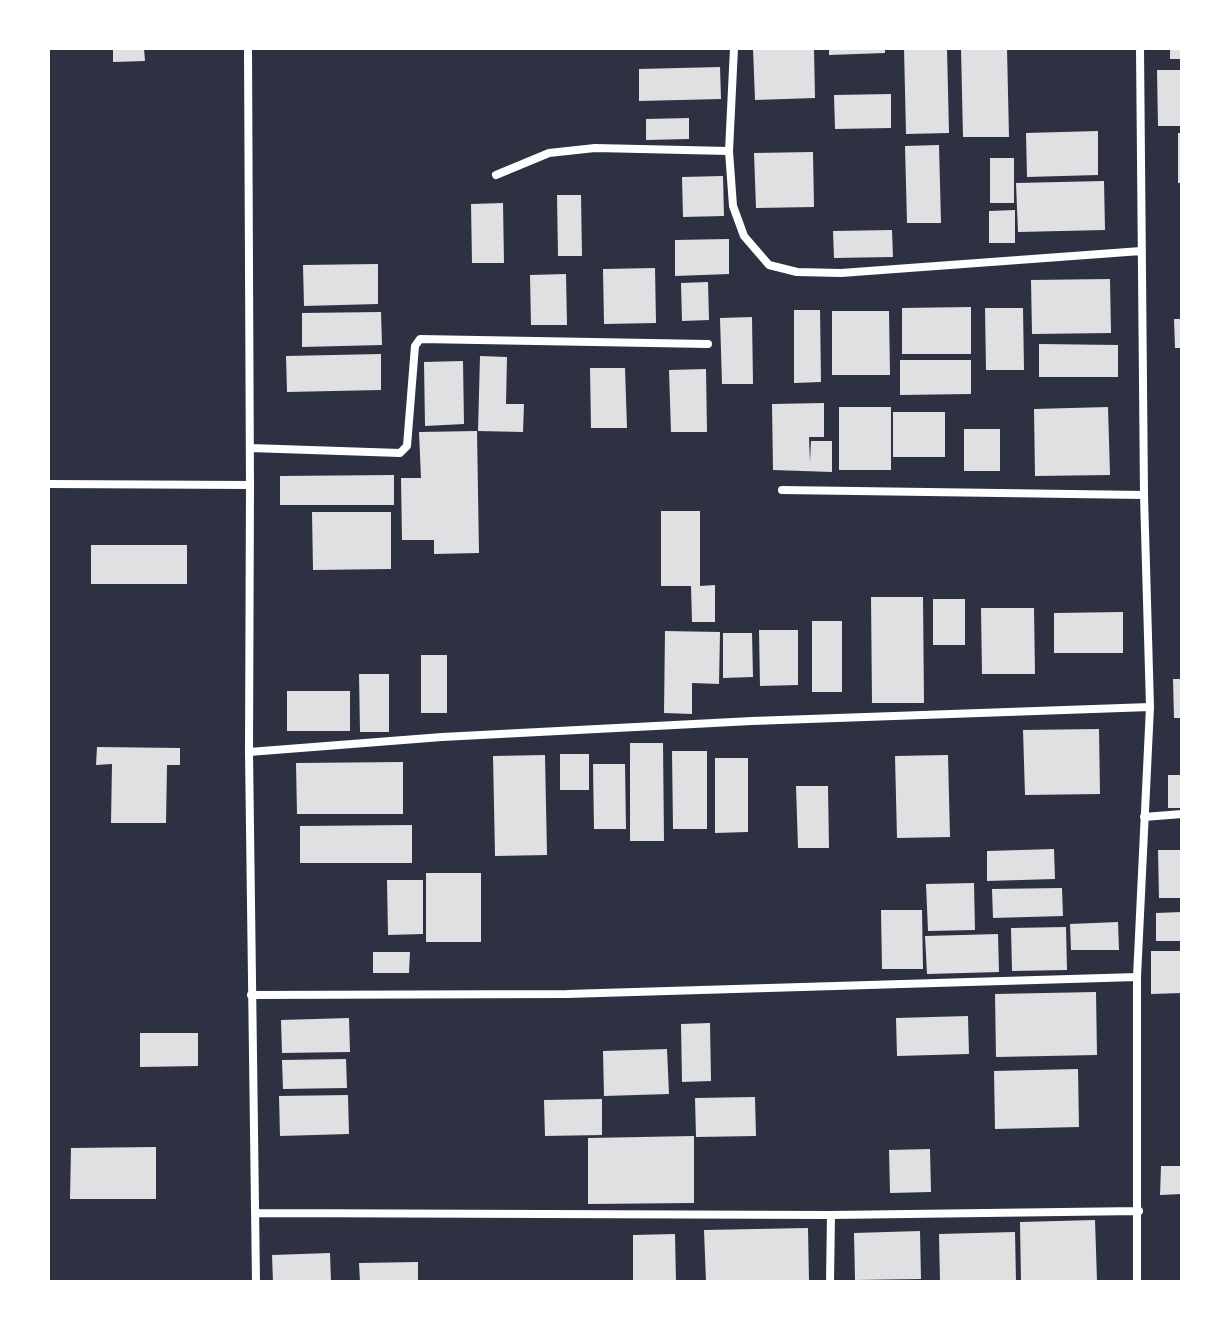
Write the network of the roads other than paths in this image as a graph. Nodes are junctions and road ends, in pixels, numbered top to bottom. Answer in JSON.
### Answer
{"nodes":[{"id":1,"x":248,"y":48,"type":"edge"},
{"id":2,"x":734,"y":48,"type":"edge"},
{"id":3,"x":1140,"y":48,"type":"edge"},
{"id":4,"x":729,"y":151,"type":"junction"},
{"id":5,"x":496,"y":175,"type":"dead end"},
{"id":6,"x":1141,"y":251,"type":"junction"},
{"id":7,"x":708,"y":344,"type":"dead end"},
{"id":8,"x":250,"y":448,"type":"junction"},
{"id":9,"x":48,"y":484,"type":"edge"},
{"id":10,"x":250,"y":485,"type":"junction"},
{"id":11,"x":782,"y":490,"type":"dead end"},
{"id":12,"x":1144,"y":495,"type":"junction"},
{"id":13,"x":1150,"y":707,"type":"junction"},
{"id":14,"x":249,"y":752,"type":"junction"},
{"id":15,"x":1182,"y":814,"type":"edge"},
{"id":16,"x":1144,"y":817,"type":"junction"},
{"id":17,"x":1137,"y":977,"type":"junction"},
{"id":18,"x":251,"y":995,"type":"junction"},
{"id":19,"x":1139,"y":1211,"type":"junction"},
{"id":20,"x":256,"y":1213,"type":"junction"},
{"id":21,"x":831,"y":1215,"type":"junction"},
{"id":22,"x":256,"y":1282,"type":"edge"},
{"id":23,"x":830,"y":1282,"type":"edge"},
{"id":24,"x":1137,"y":1282,"type":"edge"}],
"edges":[{"from":1,"to":8,"type":"street"},
{"from":2,"to":4,"type":"street"},
{"from":3,"to":6,"type":"street"},
{"from":4,"to":5,"type":"street"},
{"from":4,"to":6,"type":"street"},
{"from":6,"to":12,"type":"street"},
{"from":7,"to":8,"type":"street"},
{"from":8,"to":10,"type":"street"},
{"from":9,"to":10,"type":"street"},
{"from":10,"to":14,"type":"street"},
{"from":11,"to":12,"type":"street"},
{"from":12,"to":13,"type":"street"},
{"from":13,"to":14,"type":"street"},
{"from":13,"to":16,"type":"street"},
{"from":14,"to":18,"type":"street"},
{"from":15,"to":16,"type":"street"},
{"from":16,"to":17,"type":"street"},
{"from":17,"to":18,"type":"street"},
{"from":17,"to":19,"type":"street"},
{"from":18,"to":20,"type":"street"},
{"from":19,"to":21,"type":"street"},
{"from":19,"to":24,"type":"street"},
{"from":20,"to":21,"type":"street"},
{"from":20,"to":22,"type":"street"},
{"from":21,"to":23,"type":"street"}]}
